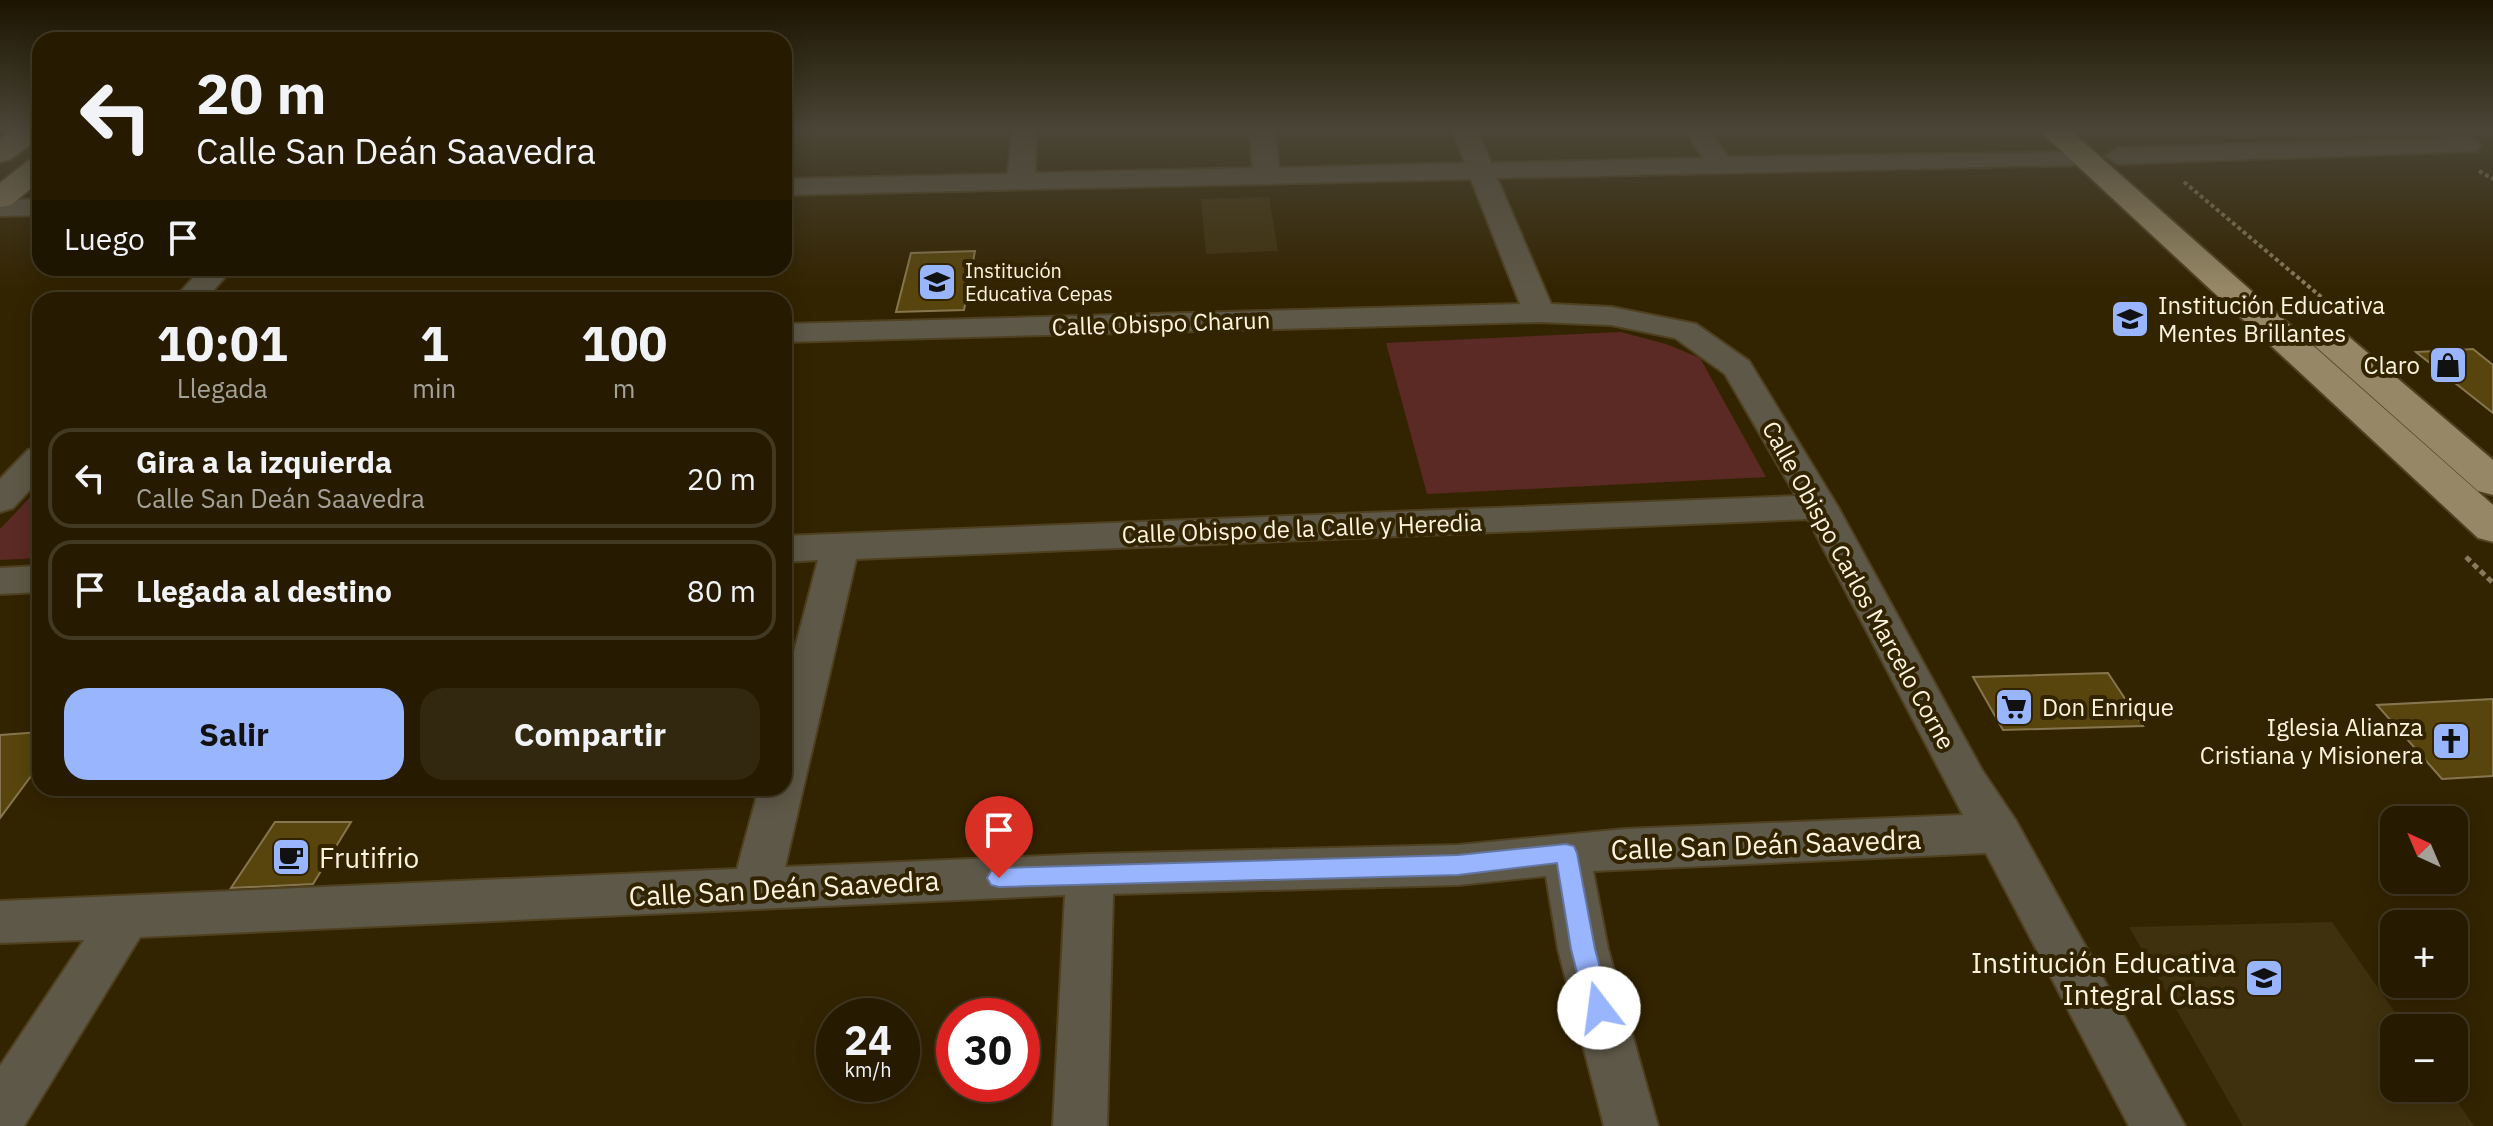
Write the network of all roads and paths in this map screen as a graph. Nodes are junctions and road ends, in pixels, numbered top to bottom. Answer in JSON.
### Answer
{"nodes":[{"id":1,"x":18,"y":184,"type":"edge"},
{"id":2,"x":920,"y":184,"type":"edge"},
{"id":3,"x":1484,"y":184,"type":"edge"},
{"id":4,"x":2134,"y":184,"type":"edge"},
{"id":5,"x":2139,"y":184,"type":"edge"},
{"id":6,"x":792,"y":187,"type":"edge"},
{"id":7,"x":0,"y":198,"type":"edge"},
{"id":8,"x":32,"y":207,"type":"edge"},
{"id":9,"x":0,"y":208,"type":"edge"},
{"id":10,"x":210,"y":276,"type":"edge"},
{"id":11,"x":196,"y":292,"type":"edge"},
{"id":12,"x":1539,"y":313,"type":"junction"},
{"id":13,"x":792,"y":333,"type":"edge"},
{"id":14,"x":32,"y":466,"type":"edge"},
{"id":15,"x":2493,"y":482,"type":"edge"},
{"id":16,"x":0,"y":500,"type":"edge"},
{"id":17,"x":1820,"y":507,"type":"junction"},
{"id":18,"x":2493,"y":528,"type":"edge"},
{"id":19,"x":840,"y":547,"type":"junction"},
{"id":20,"x":792,"y":549,"type":"edge"},
{"id":21,"x":32,"y":579,"type":"edge"},
{"id":22,"x":0,"y":581,"type":"edge"},
{"id":23,"x":792,"y":742,"type":"edge"},
{"id":24,"x":779,"y":796,"type":"edge"},
{"id":25,"x":1999,"y":833,"type":"junction"},
{"id":26,"x":1566,"y":853,"type":"junction"},
{"id":27,"x":1090,"y":874,"type":"junction"},
{"id":28,"x":756,"y":889,"type":"junction"},
{"id":29,"x":126,"y":917,"type":"junction"},
{"id":30,"x":0,"y":922,"type":"edge"},
{"id":31,"x":0,"y":1114,"type":"edge"},
{"id":32,"x":1080,"y":1126,"type":"edge"},
{"id":33,"x":1631,"y":1126,"type":"edge"},
{"id":34,"x":2158,"y":1126,"type":"edge"}],
"edges":[{"from":1,"to":7,"type":"main road"},
{"from":2,"to":6,"type":"street"},
{"from":3,"to":12,"type":"street"},
{"from":4,"to":18,"type":"main road"},
{"from":5,"to":15,"type":"main road"},
{"from":8,"to":9,"type":"street"},
{"from":10,"to":11,"type":"street"},
{"from":12,"to":13,"type":"street","name":"Calle Obispo Charun"},
{"from":12,"to":17,"type":"street","name":"Calle Obispo Carlos Marcelo Corne"},
{"from":14,"to":16,"type":"street"},
{"from":17,"to":19,"type":"street","name":"Calle Obispo de la Calle y Heredia"},
{"from":17,"to":25,"type":"street","name":"Calle Obispo Carlos Marcelo Corne"},
{"from":19,"to":20,"type":"street","name":"Calle Obispo de la Calle y Heredia"},
{"from":19,"to":23,"type":"street"},
{"from":21,"to":22,"type":"street"},
{"from":24,"to":28,"type":"street"},
{"from":25,"to":26,"type":"street","name":"Calle San Deán Saavedra"},
{"from":25,"to":34,"type":"street","name":"Calle Obispo Carlos Marcelo Corne"},
{"from":26,"to":27,"type":"street","name":"Calle San Deán Saavedra"},
{"from":26,"to":33,"type":"street"},
{"from":27,"to":28,"type":"street","name":"Calle San Deán Saavedra"},
{"from":27,"to":32,"type":"street"},
{"from":28,"to":29,"type":"street","name":"Calle San Deán Saavedra"},
{"from":29,"to":30,"type":"street","name":"Calle San Deán Saavedra"},
{"from":29,"to":31,"type":"street"}]}
